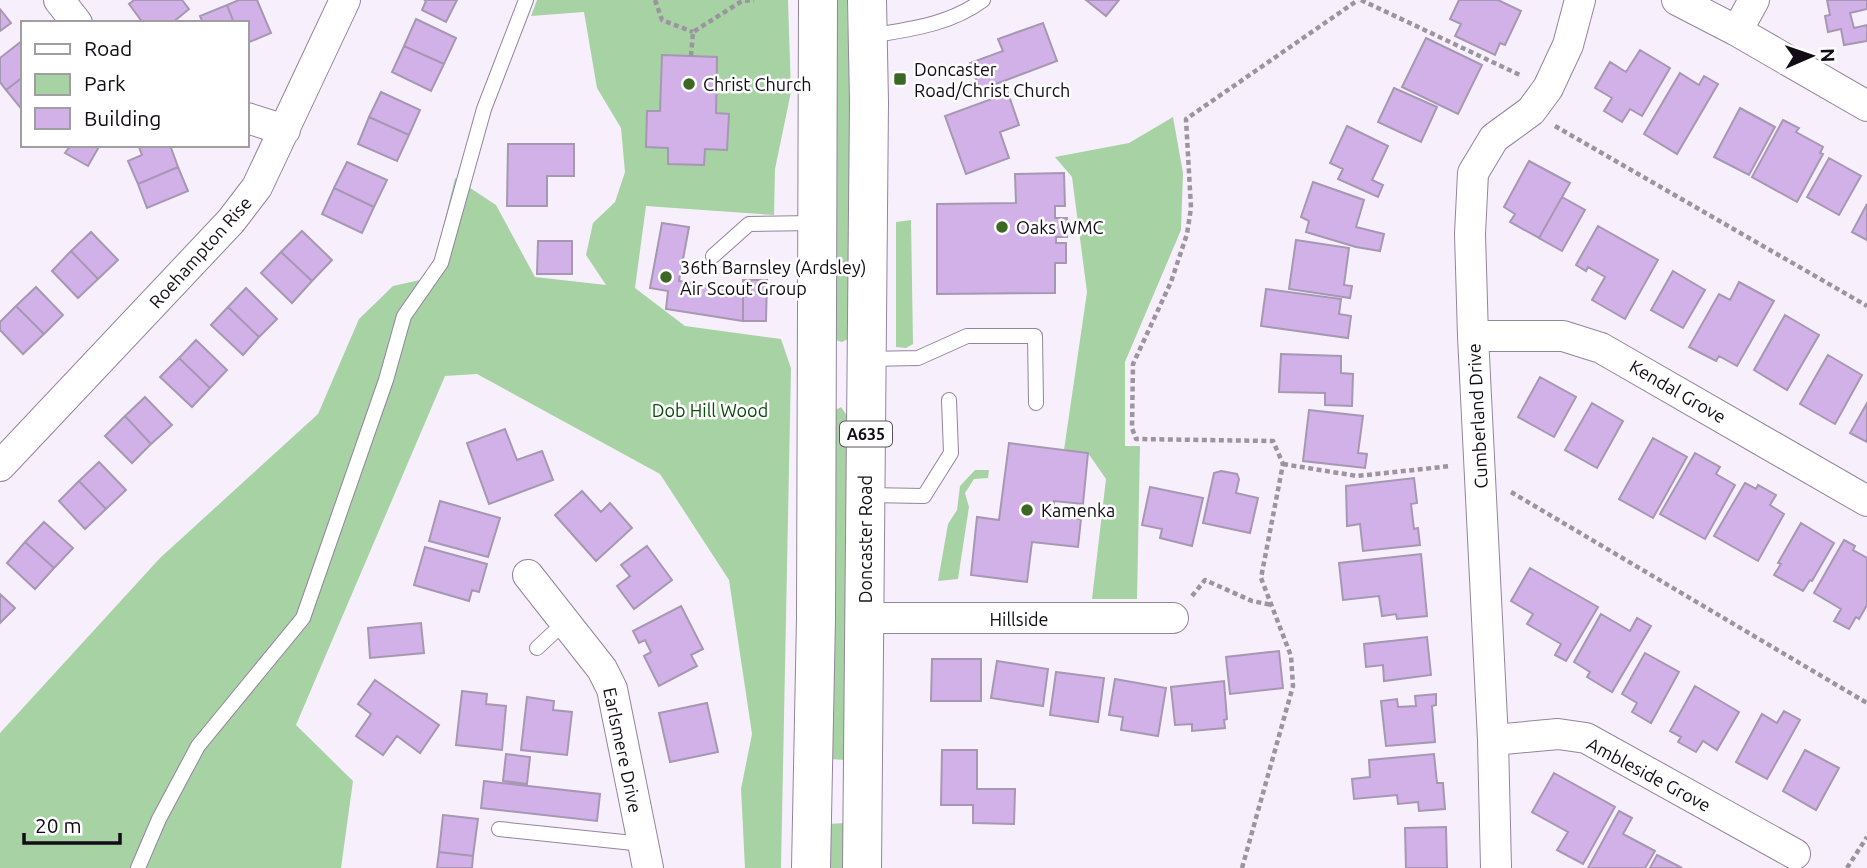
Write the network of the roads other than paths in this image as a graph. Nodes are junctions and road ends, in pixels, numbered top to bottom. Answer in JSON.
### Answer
{"nodes":[{"id":1,"x":59,"y":0,"type":"edge"},
{"id":2,"x":345,"y":0,"type":"edge"},
{"id":3,"x":526,"y":0,"type":"edge"},
{"id":4,"x":818,"y":0,"type":"edge"},
{"id":5,"x":983,"y":0,"type":"edge"},
{"id":6,"x":1580,"y":0,"type":"edge"},
{"id":7,"x":1677,"y":0,"type":"edge"},
{"id":8,"x":1754,"y":0,"type":"edge"},
{"id":9,"x":867,"y":18,"type":"edge"},
{"id":10,"x":75,"y":21,"type":"edge"},
{"id":11,"x":1737,"y":31,"type":"junction"},
{"id":12,"x":1867,"y":106,"type":"edge"},
{"id":13,"x":248,"y":118,"type":"edge"},
{"id":14,"x":285,"y":130,"type":"junction"},
{"id":15,"x":816,"y":223,"type":"junction"},
{"id":16,"x":713,"y":256,"type":"dead end"},
{"id":17,"x":1473,"y":336,"type":"junction"},
{"id":18,"x":866,"y":368,"type":"junction"},
{"id":19,"x":817,"y":377,"type":"junction"},
{"id":20,"x":949,"y":400,"type":"dead end"},
{"id":21,"x":1036,"y":403,"type":"dead end"},
{"id":22,"x":0,"y":466,"type":"edge"},
{"id":23,"x":865,"y":495,"type":"junction"},
{"id":24,"x":1867,"y":501,"type":"edge"},
{"id":25,"x":528,"y":575,"type":"dead end"},
{"id":26,"x":864,"y":618,"type":"junction"},
{"id":27,"x":1173,"y":618,"type":"dead end"},
{"id":28,"x":565,"y":622,"type":"junction"},
{"id":29,"x":537,"y":648,"type":"dead end"},
{"id":30,"x":1493,"y":740,"type":"junction"},
{"id":31,"x":499,"y":829,"type":"dead end"},
{"id":32,"x":1795,"y":854,"type":"dead end"},
{"id":33,"x":645,"y":856,"type":"edge"},
{"id":34,"x":138,"y":868,"type":"edge"},
{"id":35,"x":811,"y":868,"type":"edge"},
{"id":36,"x":862,"y":868,"type":"edge"},
{"id":37,"x":1496,"y":868,"type":"edge"}],
"edges":[{"from":1,"to":10,"type":"street"},
{"from":2,"to":14,"type":"street","name":"Roehampton Rise"},
{"from":3,"to":34,"type":"lane"},
{"from":4,"to":15,"type":"highway","number":"A635"},
{"from":5,"to":9,"type":"lane"},
{"from":6,"to":17,"type":"street","name":"Cumberland Drive"},
{"from":7,"to":11,"type":"street"},
{"from":8,"to":11,"type":"street"},
{"from":9,"to":18,"type":"highway","name":"Doncaster Road","number":"A635"},
{"from":11,"to":12,"type":"street"},
{"from":13,"to":14,"type":"street"},
{"from":14,"to":22,"type":"street","name":"Roehampton Rise"},
{"from":15,"to":16,"type":"lane"},
{"from":15,"to":19,"type":"highway","number":"A635"},
{"from":17,"to":24,"type":"street","name":"Kendal Grove"},
{"from":17,"to":30,"type":"street","name":"Cumberland Drive"},
{"from":18,"to":19,"type":"highway"},
{"from":18,"to":21,"type":"lane"},
{"from":18,"to":23,"type":"highway","name":"Doncaster Road","number":"A635"},
{"from":19,"to":35,"type":"highway","number":"A635"},
{"from":20,"to":23,"type":"lane"},
{"from":23,"to":26,"type":"highway","name":"Doncaster Road","number":"A635"},
{"from":25,"to":28,"type":"street","name":"Earlsmere Drive"},
{"from":26,"to":27,"type":"street","name":"Hillside"},
{"from":26,"to":36,"type":"highway","name":"Doncaster Road","number":"A635"},
{"from":28,"to":29,"type":"lane"},
{"from":28,"to":33,"type":"street","name":"Earlsmere Drive"},
{"from":30,"to":32,"type":"street","name":"Ambleside Grove"},
{"from":30,"to":37,"type":"street","name":"Cumberland Drive"},
{"from":31,"to":33,"type":"lane"}]}
